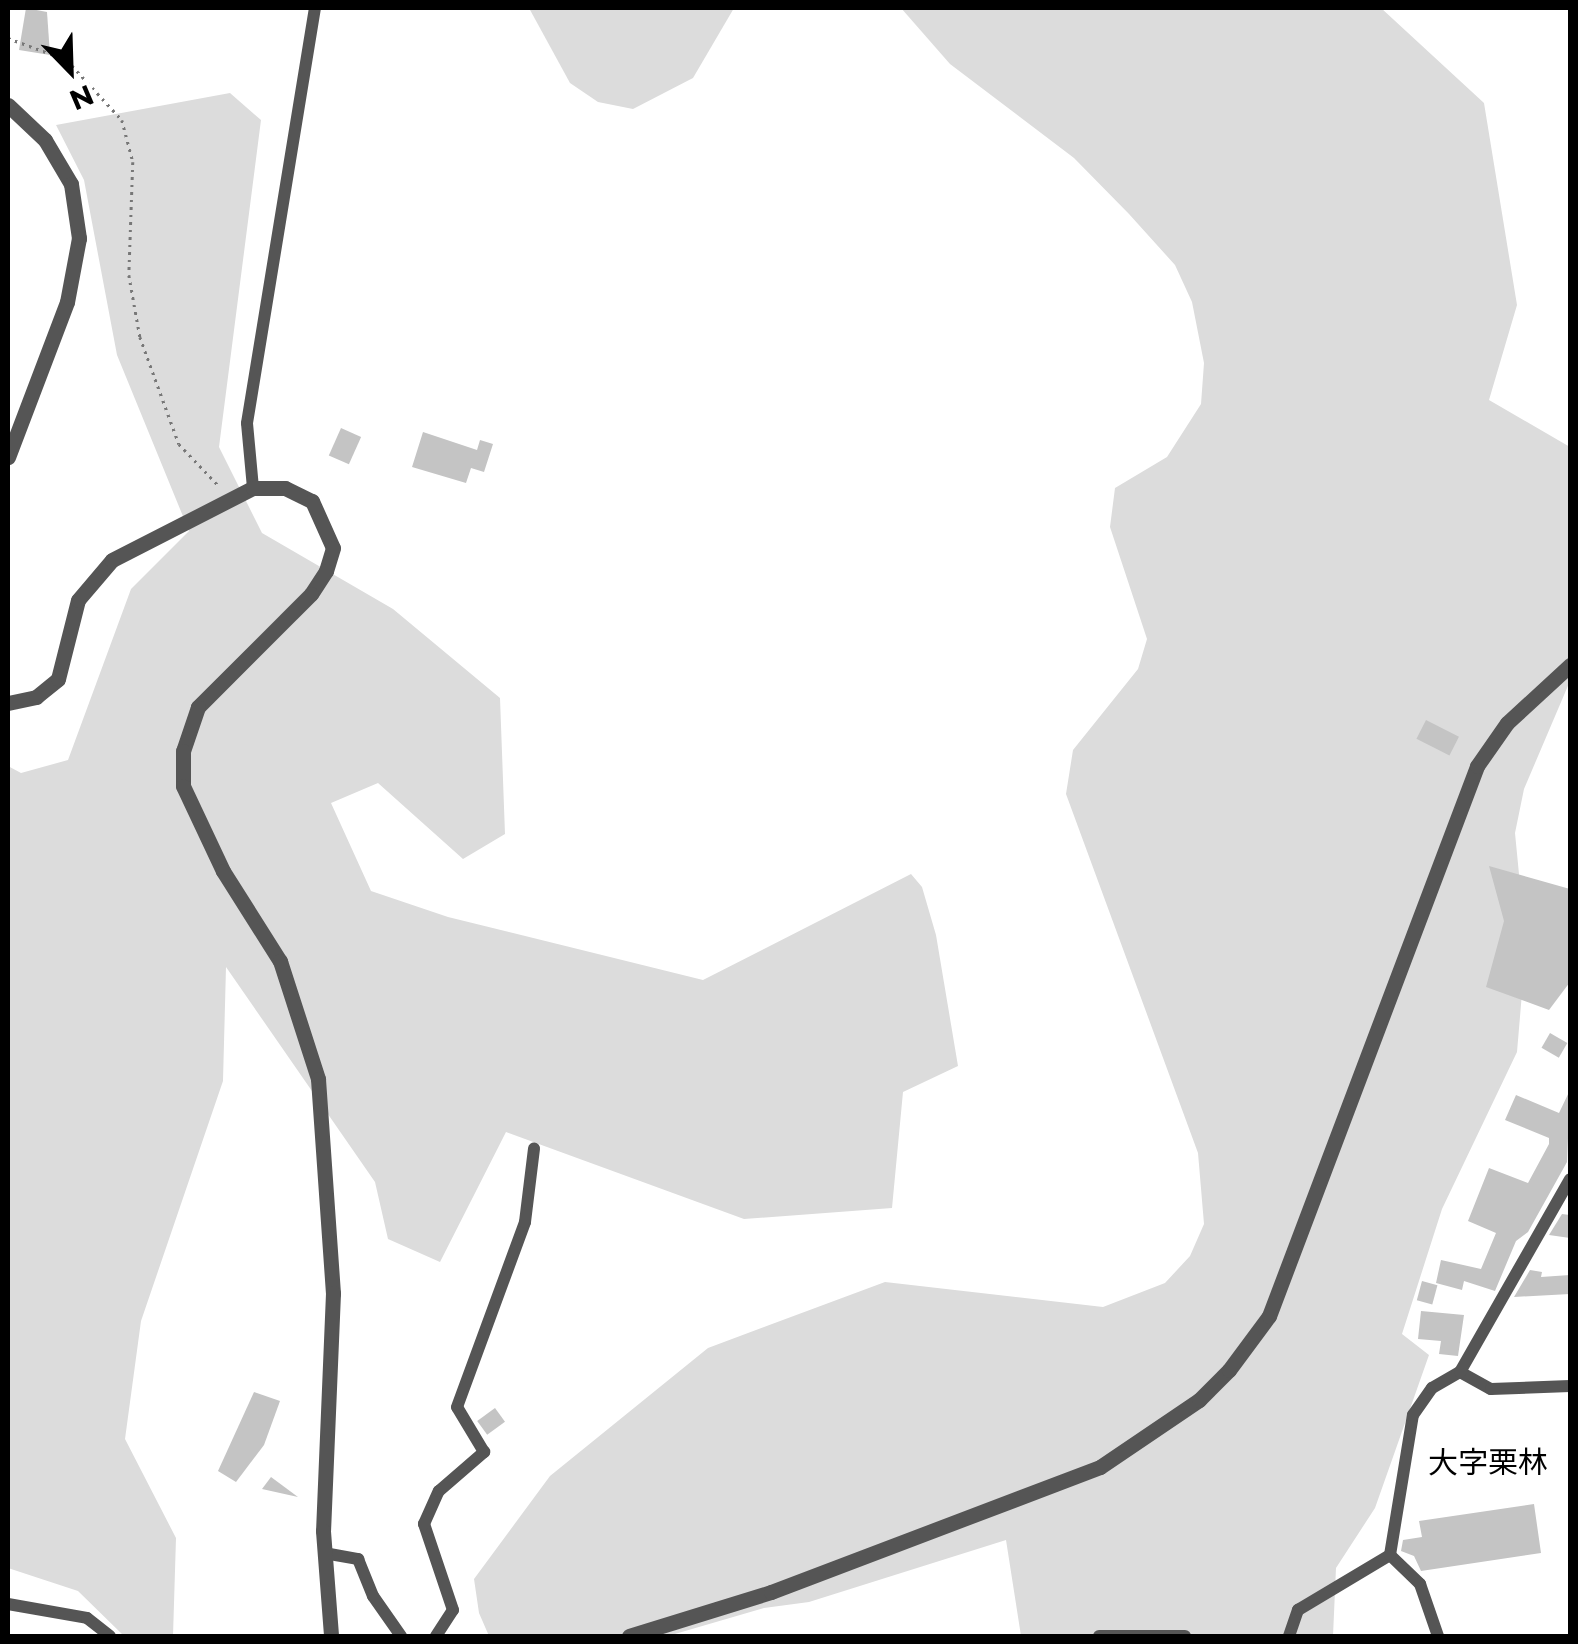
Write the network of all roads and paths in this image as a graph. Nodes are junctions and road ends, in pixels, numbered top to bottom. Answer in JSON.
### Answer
{"nodes":[{"id":1,"x":315,"y":8,"type":"edge"},
{"id":2,"x":8,"y":38,"type":"edge"},
{"id":3,"x":8,"y":104,"type":"edge"},
{"id":4,"x":8,"y":457,"type":"edge"},
{"id":5,"x":252,"y":488,"type":"junction"},
{"id":6,"x":234,"y":500,"type":"junction"},
{"id":7,"x":1570,"y":665,"type":"edge"},
{"id":8,"x":8,"y":703,"type":"edge"},
{"id":9,"x":534,"y":1149,"type":"dead end"},
{"id":10,"x":1570,"y":1179,"type":"edge"},
{"id":11,"x":1460,"y":1372,"type":"junction"},
{"id":12,"x":1570,"y":1386,"type":"edge"},
{"id":13,"x":324,"y":1553,"type":"junction"},
{"id":14,"x":1390,"y":1555,"type":"junction"},
{"id":15,"x":8,"y":1604,"type":"edge"},
{"id":16,"x":110,"y":1636,"type":"edge"},
{"id":17,"x":331,"y":1636,"type":"edge"},
{"id":18,"x":401,"y":1636,"type":"edge"},
{"id":19,"x":436,"y":1636,"type":"edge"},
{"id":20,"x":629,"y":1636,"type":"edge"},
{"id":21,"x":1099,"y":1636,"type":"edge"},
{"id":22,"x":1185,"y":1636,"type":"edge"},
{"id":23,"x":1289,"y":1636,"type":"edge"},
{"id":24,"x":1438,"y":1636,"type":"edge"}],
"edges":[{"from":1,"to":5,"type":"street"},
{"from":2,"to":6,"type":"path"},
{"from":3,"to":4,"type":"street"},
{"from":5,"to":6,"type":"street"},
{"from":5,"to":13,"type":"street"},
{"from":6,"to":8,"type":"street"},
{"from":7,"to":20,"type":"street"},
{"from":9,"to":19,"type":"street"},
{"from":10,"to":11,"type":"street"},
{"from":11,"to":12,"type":"street"},
{"from":11,"to":14,"type":"street"},
{"from":13,"to":17,"type":"street"},
{"from":13,"to":18,"type":"street"},
{"from":14,"to":23,"type":"street"},
{"from":14,"to":24,"type":"street"},
{"from":15,"to":16,"type":"street"},
{"from":21,"to":22,"type":"street"}]}
